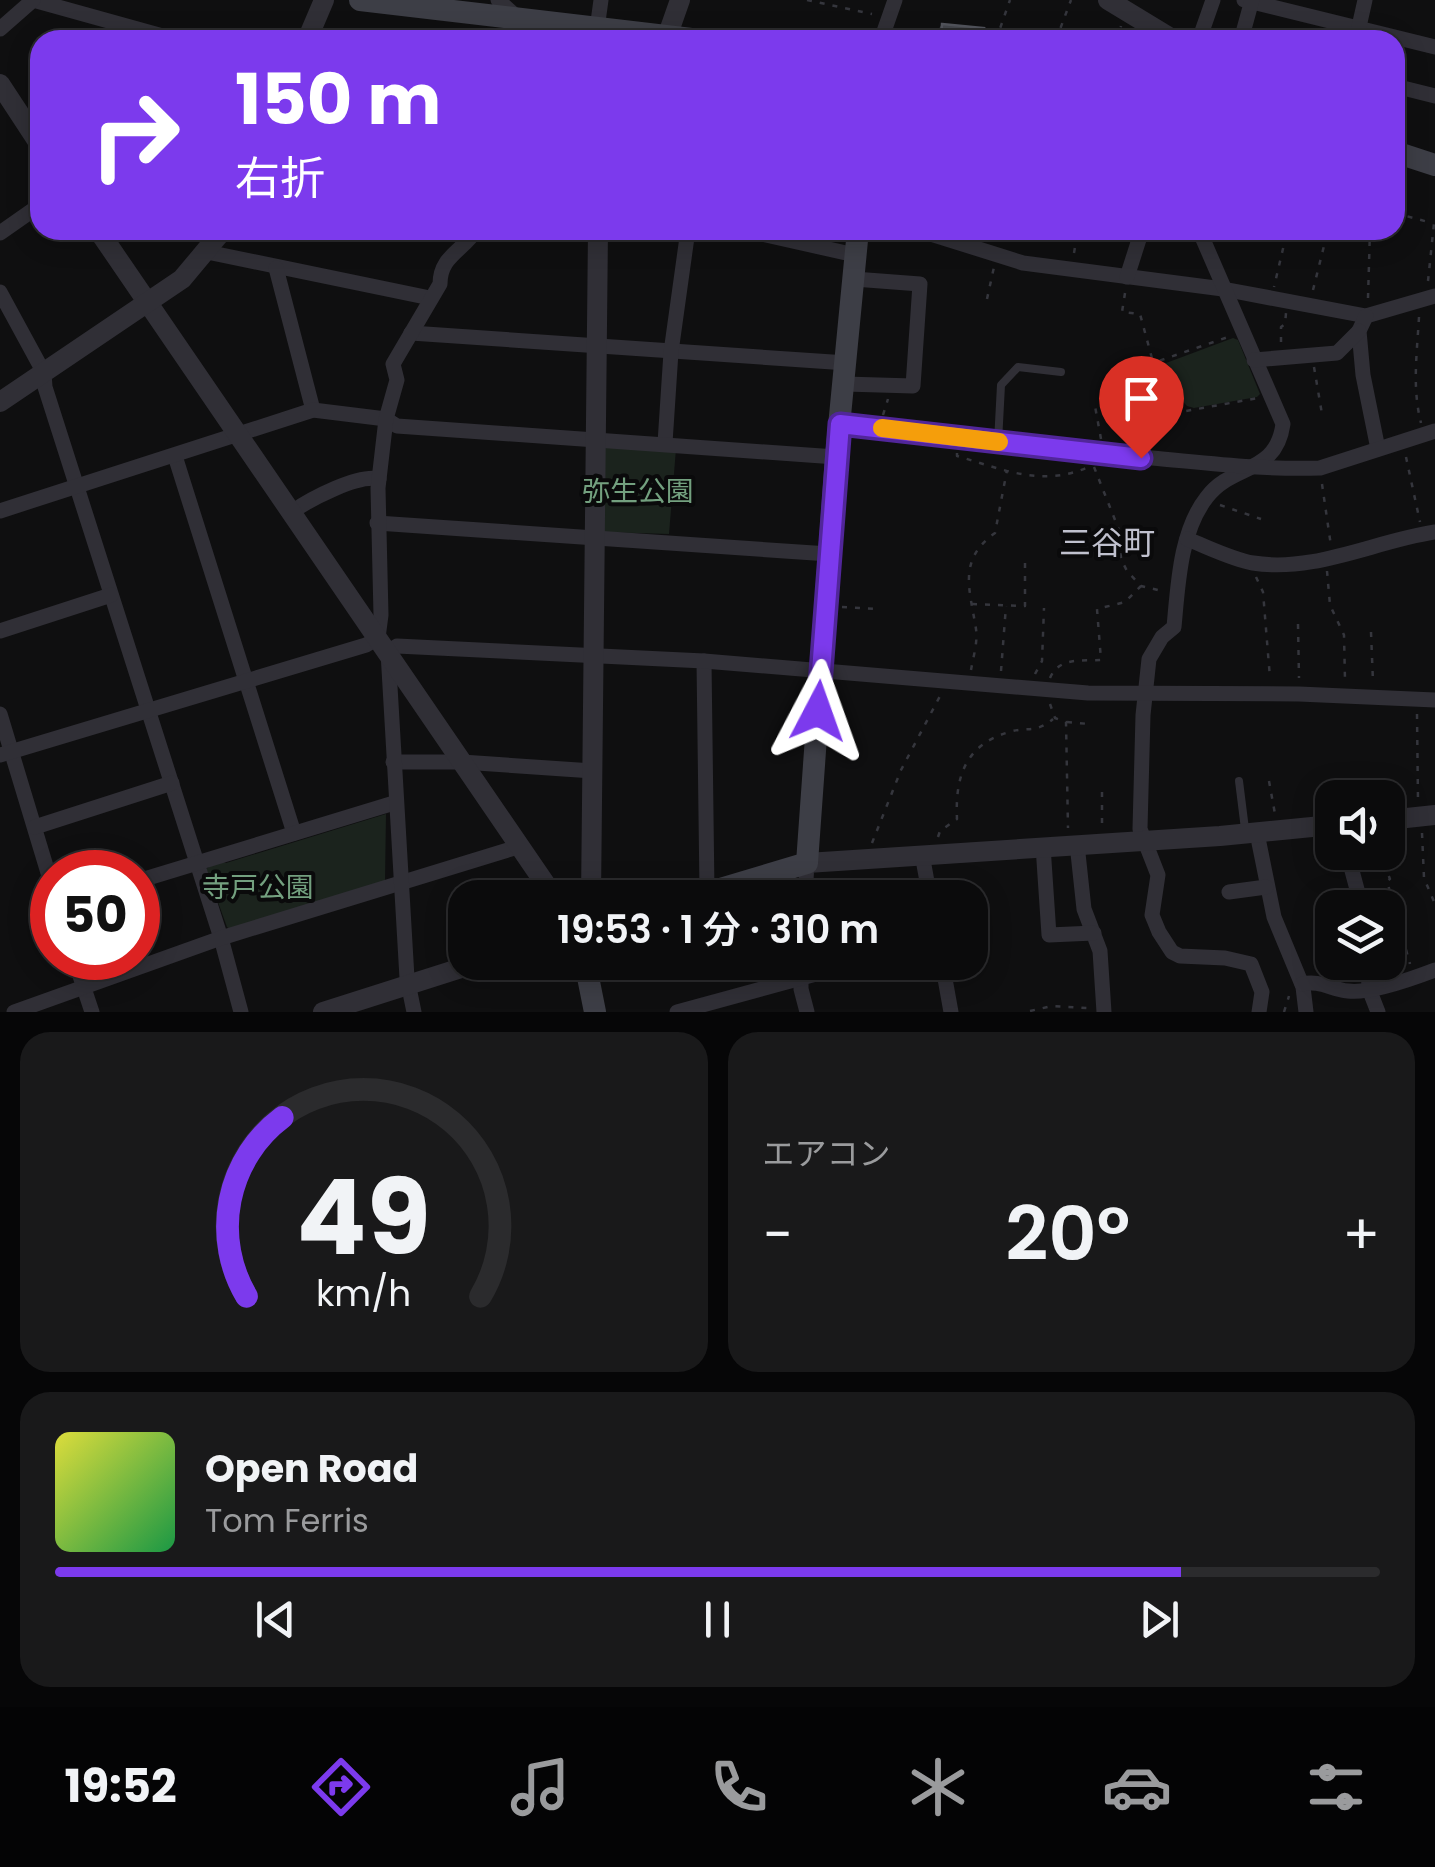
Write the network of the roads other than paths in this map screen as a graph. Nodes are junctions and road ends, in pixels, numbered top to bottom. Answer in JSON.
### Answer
{"nodes":[{"id":1,"x":33,"y":0,"type":"edge"},
{"id":2,"x":324,"y":0,"type":"edge"},
{"id":3,"x":360,"y":0,"type":"edge"},
{"id":4,"x":498,"y":0,"type":"edge"},
{"id":5,"x":602,"y":0,"type":"edge"},
{"id":6,"x":894,"y":0,"type":"edge"},
{"id":7,"x":1108,"y":0,"type":"edge"},
{"id":8,"x":1213,"y":0,"type":"edge"},
{"id":9,"x":1248,"y":0,"type":"edge"},
{"id":10,"x":1366,"y":0,"type":"edge"},
{"id":11,"x":676,"y":4,"type":"edge"},
{"id":12,"x":519,"y":18,"type":"junction"},
{"id":13,"x":0,"y":29,"type":"edge"},
{"id":14,"x":118,"y":30,"type":"edge"},
{"id":15,"x":311,"y":30,"type":"edge"},
{"id":16,"x":578,"y":30,"type":"edge"},
{"id":17,"x":598,"y":30,"type":"edge"},
{"id":18,"x":669,"y":30,"type":"edge"},
{"id":19,"x":884,"y":30,"type":"edge"},
{"id":20,"x":1158,"y":30,"type":"edge"},
{"id":21,"x":1202,"y":30,"type":"edge"},
{"id":22,"x":1244,"y":30,"type":"edge"},
{"id":23,"x":1344,"y":30,"type":"edge"},
{"id":24,"x":1358,"y":30,"type":"edge"},
{"id":25,"x":1405,"y":43,"type":"edge"},
{"id":26,"x":1435,"y":48,"type":"edge"},
{"id":27,"x":0,"y":84,"type":"edge"},
{"id":28,"x":1405,"y":88,"type":"edge"},
{"id":29,"x":1435,"y":96,"type":"edge"},
{"id":30,"x":30,"y":130,"type":"edge"},
{"id":31,"x":1405,"y":155,"type":"edge"},
{"id":32,"x":1435,"y":165,"type":"edge"},
{"id":33,"x":30,"y":212,"type":"edge"},
{"id":34,"x":0,"y":233,"type":"edge"},
{"id":35,"x":105,"y":240,"type":"edge"},
{"id":36,"x":216,"y":240,"type":"edge"},
{"id":37,"x":470,"y":240,"type":"edge"},
{"id":38,"x":598,"y":240,"type":"edge"},
{"id":39,"x":687,"y":240,"type":"edge"},
{"id":40,"x":787,"y":240,"type":"edge"},
{"id":41,"x":857,"y":240,"type":"edge"},
{"id":42,"x":948,"y":240,"type":"edge"},
{"id":43,"x":1139,"y":240,"type":"edge"},
{"id":44,"x":1203,"y":240,"type":"edge"},
{"id":45,"x":208,"y":252,"type":"junction"},
{"id":46,"x":855,"y":256,"type":"junction"},
{"id":47,"x":276,"y":268,"type":"junction"},
{"id":48,"x":1128,"y":277,"type":"junction"},
{"id":49,"x":854,"y":280,"type":"junction"},
{"id":50,"x":1223,"y":289,"type":"junction"},
{"id":51,"x":0,"y":292,"type":"edge"},
{"id":52,"x":430,"y":298,"type":"junction"},
{"id":53,"x":1428,"y":298,"type":"edge"},
{"id":54,"x":148,"y":302,"type":"junction"},
{"id":55,"x":1365,"y":321,"type":"junction"},
{"id":56,"x":411,"y":333,"type":"junction"},
{"id":57,"x":597,"y":346,"type":"junction"},
{"id":58,"x":671,"y":352,"type":"junction"},
{"id":59,"x":1254,"y":360,"type":"junction"},
{"id":60,"x":1061,"y":372,"type":"dead end"},
{"id":61,"x":44,"y":373,"type":"junction"},
{"id":62,"x":846,"y":374,"type":"junction"},
{"id":63,"x":0,"y":402,"type":"edge"},
{"id":64,"x":313,"y":410,"type":"junction"},
{"id":65,"x":386,"y":419,"type":"junction"},
{"id":66,"x":840,"y":424,"type":"junction"},
{"id":67,"x":1430,"y":432,"type":"edge"},
{"id":68,"x":239,"y":435,"type":"junction"},
{"id":69,"x":596,"y":438,"type":"junction"},
{"id":70,"x":665,"y":442,"type":"junction"},
{"id":71,"x":998,"y":442,"type":"junction"},
{"id":72,"x":1378,"y":449,"type":"junction"},
{"id":73,"x":175,"y":456,"type":"junction"},
{"id":74,"x":836,"y":457,"type":"junction"},
{"id":75,"x":1250,"y":467,"type":"junction"},
{"id":76,"x":380,"y":479,"type":"junction"},
{"id":77,"x":78,"y":487,"type":"junction"},
{"id":78,"x":0,"y":510,"type":"edge"},
{"id":79,"x":292,"y":512,"type":"junction"},
{"id":80,"x":377,"y":523,"type":"junction"},
{"id":81,"x":1428,"y":534,"type":"edge"},
{"id":82,"x":595,"y":538,"type":"junction"},
{"id":83,"x":1187,"y":539,"type":"junction"},
{"id":84,"x":829,"y":554,"type":"junction"},
{"id":85,"x":111,"y":595,"type":"junction"},
{"id":86,"x":0,"y":631,"type":"edge"},
{"id":87,"x":383,"y":645,"type":"junction"},
{"id":88,"x":594,"y":658,"type":"junction"},
{"id":89,"x":704,"y":661,"type":"junction"},
{"id":90,"x":820,"y":673,"type":"junction"},
{"id":91,"x":247,"y":680,"type":"junction"},
{"id":92,"x":1146,"y":695,"type":"junction"},
{"id":93,"x":1435,"y":700,"type":"edge"},
{"id":94,"x":148,"y":711,"type":"junction"},
{"id":95,"x":0,"y":714,"type":"edge"},
{"id":96,"x":6,"y":754,"type":"edge"},
{"id":97,"x":392,"y":762,"type":"junction"},
{"id":98,"x":462,"y":762,"type":"junction"},
{"id":99,"x":593,"y":771,"type":"junction"},
{"id":100,"x":1239,"y":781,"type":"dead end"},
{"id":101,"x":172,"y":784,"type":"junction"},
{"id":102,"x":394,"y":803,"type":"junction"},
{"id":103,"x":35,"y":827,"type":"junction"},
{"id":104,"x":1315,"y":827,"type":"edge"},
{"id":105,"x":1260,"y":832,"type":"junction"},
{"id":106,"x":294,"y":833,"type":"junction"},
{"id":107,"x":1142,"y":842,"type":"junction"},
{"id":108,"x":1077,"y":844,"type":"junction"},
{"id":109,"x":521,"y":846,"type":"junction"},
{"id":110,"x":1043,"y":846,"type":"junction"},
{"id":111,"x":42,"y":850,"type":"edge"},
{"id":112,"x":931,"y":854,"type":"junction"},
{"id":113,"x":197,"y":862,"type":"junction"},
{"id":114,"x":808,"y":863,"type":"junction"},
{"id":115,"x":160,"y":874,"type":"edge"},
{"id":116,"x":544,"y":880,"type":"edge"},
{"id":117,"x":591,"y":880,"type":"edge"},
{"id":118,"x":698,"y":880,"type":"edge"},
{"id":119,"x":750,"y":880,"type":"edge"},
{"id":120,"x":807,"y":880,"type":"edge"},
{"id":121,"x":930,"y":880,"type":"edge"},
{"id":122,"x":401,"y":883,"type":"junction"},
{"id":123,"x":1266,"y":886,"type":"junction"},
{"id":124,"x":1230,"y":892,"type":"dead end"},
{"id":125,"x":1094,"y":933,"type":"junction"},
{"id":126,"x":221,"y":938,"type":"junction"},
{"id":127,"x":1435,"y":970,"type":"edge"},
{"id":128,"x":448,"y":973,"type":"edge"},
{"id":129,"x":81,"y":980,"type":"edge"},
{"id":130,"x":589,"y":980,"type":"edge"},
{"id":131,"x":781,"y":980,"type":"edge"},
{"id":132,"x":802,"y":980,"type":"edge"},
{"id":133,"x":945,"y":980,"type":"edge"},
{"id":134,"x":1368,"y":980,"type":"edge"},
{"id":135,"x":1302,"y":984,"type":"junction"},
{"id":136,"x":83,"y":986,"type":"junction"},
{"id":137,"x":408,"y":986,"type":"junction"},
{"id":138,"x":1368,"y":989,"type":"junction"},
{"id":139,"x":733,"y":1005,"type":"edge"},
{"id":140,"x":1104,"y":1010,"type":"edge"},
{"id":141,"x":14,"y":1012,"type":"edge"},
{"id":142,"x":92,"y":1012,"type":"edge"},
{"id":143,"x":241,"y":1012,"type":"edge"},
{"id":144,"x":324,"y":1012,"type":"edge"},
{"id":145,"x":414,"y":1012,"type":"edge"},
{"id":146,"x":595,"y":1012,"type":"edge"},
{"id":147,"x":677,"y":1012,"type":"edge"},
{"id":148,"x":808,"y":1012,"type":"edge"},
{"id":149,"x":951,"y":1012,"type":"edge"},
{"id":150,"x":1259,"y":1012,"type":"edge"},
{"id":151,"x":1306,"y":1012,"type":"edge"},
{"id":152,"x":1378,"y":1012,"type":"edge"}],
"edges":[{"from":1,"to":13,"type":"street"},
{"from":1,"to":14,"type":"street"},
{"from":2,"to":15,"type":"street"},
{"from":3,"to":12,"type":"main road"},
{"from":4,"to":12,"type":"street"},
{"from":5,"to":17,"type":"street"},
{"from":6,"to":19,"type":"street"},
{"from":7,"to":20,"type":"street"},
{"from":8,"to":21,"type":"street"},
{"from":9,"to":22,"type":"street"},
{"from":9,"to":23,"type":"street"},
{"from":10,"to":24,"type":"street"},
{"from":11,"to":18,"type":"street"},
{"from":12,"to":16,"type":"main road"},
{"from":25,"to":26,"type":"street"},
{"from":27,"to":30,"type":"street"},
{"from":28,"to":29,"type":"street"},
{"from":31,"to":32,"type":"main road"},
{"from":33,"to":34,"type":"street"},
{"from":35,"to":54,"type":"street"},
{"from":36,"to":45,"type":"street"},
{"from":37,"to":52,"type":"street"},
{"from":38,"to":57,"type":"street"},
{"from":39,"to":58,"type":"street"},
{"from":40,"to":46,"type":"street"},
{"from":41,"to":46,"type":"main road"},
{"from":42,"to":48,"type":"street"},
{"from":43,"to":48,"type":"street"},
{"from":44,"to":50,"type":"street"},
{"from":45,"to":47,"type":"street"},
{"from":45,"to":54,"type":"street"},
{"from":46,"to":49,"type":"main road"},
{"from":47,"to":52,"type":"street"},
{"from":47,"to":64,"type":"street"},
{"from":48,"to":50,"type":"street"},
{"from":49,"to":62,"type":"main road"},
{"from":49,"to":62,"type":"street"},
{"from":50,"to":55,"type":"street"},
{"from":50,"to":59,"type":"street"},
{"from":51,"to":61,"type":"street"},
{"from":52,"to":56,"type":"street"},
{"from":53,"to":55,"type":"street"},
{"from":54,"to":61,"type":"street"},
{"from":54,"to":68,"type":"street"},
{"from":55,"to":59,"type":"street"},
{"from":55,"to":72,"type":"street"},
{"from":56,"to":57,"type":"street"},
{"from":56,"to":65,"type":"street"},
{"from":57,"to":58,"type":"street"},
{"from":57,"to":69,"type":"street"},
{"from":58,"to":62,"type":"street"},
{"from":58,"to":70,"type":"street"},
{"from":59,"to":75,"type":"street"},
{"from":60,"to":71,"type":"lane"},
{"from":61,"to":63,"type":"street"},
{"from":61,"to":77,"type":"street"},
{"from":62,"to":66,"type":"main road"},
{"from":64,"to":65,"type":"street"},
{"from":64,"to":68,"type":"street"},
{"from":65,"to":69,"type":"street"},
{"from":65,"to":76,"type":"street"},
{"from":66,"to":71,"type":"street"},
{"from":66,"to":74,"type":"main road"},
{"from":67,"to":72,"type":"street"},
{"from":68,"to":73,"type":"street"},
{"from":68,"to":79,"type":"street"},
{"from":69,"to":70,"type":"street"},
{"from":69,"to":82,"type":"street"},
{"from":70,"to":74,"type":"street"},
{"from":71,"to":75,"type":"street"},
{"from":72,"to":75,"type":"street"},
{"from":73,"to":77,"type":"street"},
{"from":73,"to":91,"type":"street"},
{"from":74,"to":84,"type":"main road"},
{"from":75,"to":83,"type":"street"},
{"from":76,"to":79,"type":"street"},
{"from":76,"to":80,"type":"street"},
{"from":77,"to":78,"type":"street"},
{"from":77,"to":85,"type":"street"},
{"from":79,"to":87,"type":"street"},
{"from":80,"to":82,"type":"street"},
{"from":80,"to":87,"type":"street"},
{"from":81,"to":83,"type":"street"},
{"from":82,"to":84,"type":"street"},
{"from":82,"to":88,"type":"street"},
{"from":83,"to":92,"type":"street"},
{"from":84,"to":90,"type":"main road"},
{"from":85,"to":86,"type":"street"},
{"from":85,"to":94,"type":"street"},
{"from":87,"to":88,"type":"street"},
{"from":87,"to":91,"type":"street"},
{"from":87,"to":97,"type":"street"},
{"from":87,"to":98,"type":"street"},
{"from":88,"to":89,"type":"street"},
{"from":88,"to":99,"type":"street"},
{"from":89,"to":90,"type":"street"},
{"from":89,"to":118,"type":"street"},
{"from":90,"to":92,"type":"street"},
{"from":90,"to":114,"type":"main road"},
{"from":91,"to":94,"type":"street"},
{"from":91,"to":106,"type":"street"},
{"from":92,"to":93,"type":"street"},
{"from":92,"to":107,"type":"street"},
{"from":94,"to":96,"type":"street"},
{"from":94,"to":101,"type":"street"},
{"from":95,"to":96,"type":"street"},
{"from":96,"to":103,"type":"street"},
{"from":97,"to":98,"type":"street"},
{"from":97,"to":102,"type":"street"},
{"from":98,"to":99,"type":"street"},
{"from":98,"to":109,"type":"street"},
{"from":99,"to":117,"type":"street"},
{"from":100,"to":105,"type":"lane"},
{"from":101,"to":103,"type":"street"},
{"from":101,"to":113,"type":"street"},
{"from":102,"to":106,"type":"street"},
{"from":102,"to":122,"type":"street"},
{"from":103,"to":111,"type":"street"},
{"from":104,"to":105,"type":"street"},
{"from":105,"to":107,"type":"street"},
{"from":105,"to":123,"type":"street"},
{"from":106,"to":113,"type":"street"},
{"from":107,"to":108,"type":"street"},
{"from":107,"to":150,"type":"street"},
{"from":108,"to":110,"type":"street"},
{"from":108,"to":125,"type":"street"},
{"from":109,"to":116,"type":"street"},
{"from":109,"to":122,"type":"street"},
{"from":110,"to":112,"type":"street"},
{"from":110,"to":125,"type":"street"},
{"from":112,"to":114,"type":"street"},
{"from":112,"to":121,"type":"street"},
{"from":113,"to":115,"type":"street"},
{"from":113,"to":126,"type":"street"},
{"from":114,"to":119,"type":"main road"},
{"from":114,"to":120,"type":"street"},
{"from":122,"to":126,"type":"street"},
{"from":122,"to":137,"type":"street"},
{"from":123,"to":124,"type":"street"},
{"from":123,"to":135,"type":"street"},
{"from":125,"to":140,"type":"street"},
{"from":126,"to":136,"type":"street"},
{"from":126,"to":143,"type":"street"},
{"from":127,"to":138,"type":"street"},
{"from":128,"to":137,"type":"street"},
{"from":129,"to":136,"type":"street"},
{"from":130,"to":146,"type":"main road"},
{"from":131,"to":139,"type":"street"},
{"from":132,"to":148,"type":"street"},
{"from":133,"to":149,"type":"street"},
{"from":134,"to":138,"type":"street"},
{"from":135,"to":138,"type":"street"},
{"from":135,"to":151,"type":"street"},
{"from":136,"to":141,"type":"street"},
{"from":136,"to":142,"type":"street"},
{"from":137,"to":144,"type":"street"},
{"from":137,"to":145,"type":"street"},
{"from":138,"to":152,"type":"street"},
{"from":139,"to":147,"type":"street"}]}
